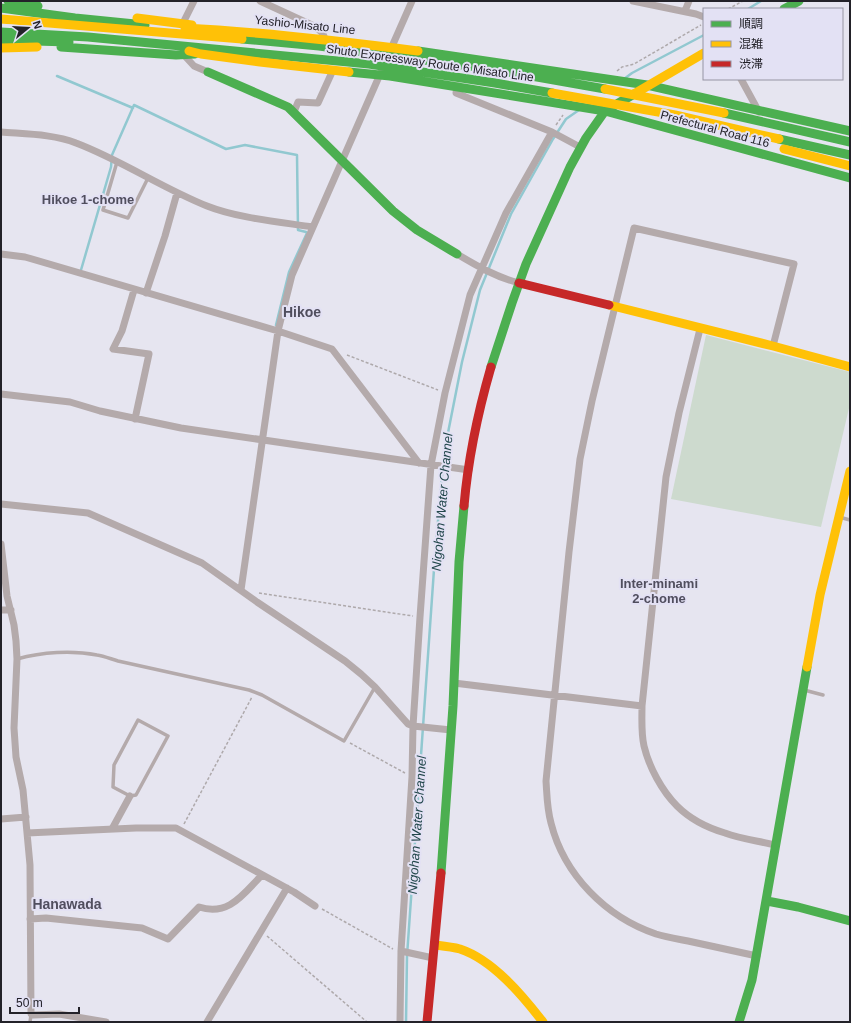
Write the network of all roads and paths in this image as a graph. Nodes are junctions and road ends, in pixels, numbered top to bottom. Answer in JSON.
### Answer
{"nodes":[{"id":1,"x":8,"y":1,"type":"edge"},
{"id":2,"x":194,"y":1,"type":"edge"},
{"id":3,"x":260,"y":1,"type":"edge"},
{"id":4,"x":412,"y":1,"type":"edge"},
{"id":5,"x":633,"y":1,"type":"edge"},
{"id":6,"x":689,"y":1,"type":"edge"},
{"id":7,"x":743,"y":1,"type":"edge"},
{"id":8,"x":799,"y":1,"type":"edge"},
{"id":9,"x":1,"y":8,"type":"edge"},
{"id":10,"x":730,"y":8,"type":"edge"},
{"id":11,"x":786,"y":8,"type":"edge"},
{"id":12,"x":685,"y":11,"type":"junction"},
{"id":13,"x":703,"y":17,"type":"edge"},
{"id":14,"x":1,"y":19,"type":"edge"},
{"id":15,"x":183,"y":23,"type":"junction"},
{"id":16,"x":703,"y":24,"type":"edge"},
{"id":17,"x":217,"y":30,"type":"junction"},
{"id":18,"x":1,"y":32,"type":"edge"},
{"id":19,"x":325,"y":39,"type":"junction"},
{"id":20,"x":1,"y":40,"type":"edge"},
{"id":21,"x":1,"y":48,"type":"edge"},
{"id":22,"x":392,"y":48,"type":"junction"},
{"id":23,"x":184,"y":54,"type":"junction"},
{"id":24,"x":201,"y":54,"type":"junction"},
{"id":25,"x":703,"y":54,"type":"edge"},
{"id":26,"x":462,"y":57,"type":"junction"},
{"id":27,"x":331,"y":70,"type":"junction"},
{"id":28,"x":208,"y":72,"type":"joint"},
{"id":29,"x":380,"y":75,"type":"junction"},
{"id":30,"x":604,"y":79,"type":"junction"},
{"id":31,"x":742,"y":80,"type":"edge"},
{"id":32,"x":647,"y":85,"type":"junction"},
{"id":33,"x":458,"y":86,"type":"junction"},
{"id":34,"x":569,"y":108,"type":"junction"},
{"id":35,"x":605,"y":111,"type":"junction"},
{"id":36,"x":759,"y":111,"type":"junction"},
{"id":37,"x":294,"y":112,"type":"junction"},
{"id":38,"x":675,"y":115,"type":"junction"},
{"id":39,"x":809,"y":122,"type":"junction"},
{"id":40,"x":850,"y":131,"type":"edge"},
{"id":41,"x":1,"y":132,"type":"edge"},
{"id":42,"x":552,"y":132,"type":"junction"},
{"id":43,"x":850,"y":142,"type":"edge"},
{"id":44,"x":580,"y":147,"type":"junction"},
{"id":45,"x":850,"y":156,"type":"edge"},
{"id":46,"x":850,"y":160,"type":"edge"},
{"id":47,"x":342,"y":161,"type":"junction"},
{"id":48,"x":117,"y":162,"type":"junction"},
{"id":49,"x":792,"y":162,"type":"junction"},
{"id":50,"x":850,"y":166,"type":"edge"},
{"id":51,"x":148,"y":178,"type":"junction"},
{"id":52,"x":850,"y":178,"type":"edge"},
{"id":53,"x":177,"y":192,"type":"junction"},
{"id":54,"x":313,"y":227,"type":"junction"},
{"id":55,"x":1,"y":254,"type":"edge"},
{"id":56,"x":457,"y":254,"type":"joint"},
{"id":57,"x":482,"y":269,"type":"junction"},
{"id":58,"x":519,"y":283,"type":"junction"},
{"id":59,"x":134,"y":290,"type":"junction"},
{"id":60,"x":146,"y":293,"type":"junction"},
{"id":61,"x":615,"y":308,"type":"junction"},
{"id":62,"x":700,"y":329,"type":"junction"},
{"id":63,"x":278,"y":331,"type":"junction"},
{"id":64,"x":773,"y":346,"type":"junction"},
{"id":65,"x":346,"y":355,"type":"dead end"},
{"id":66,"x":850,"y":367,"type":"edge"},
{"id":67,"x":445,"y":393,"type":"junction"},
{"id":68,"x":1,"y":394,"type":"edge"},
{"id":69,"x":135,"y":419,"type":"junction"},
{"id":70,"x":263,"y":440,"type":"junction"},
{"id":71,"x":419,"y":463,"type":"junction"},
{"id":72,"x":431,"y":465,"type":"junction"},
{"id":73,"x":469,"y":470,"type":"junction"},
{"id":74,"x":849,"y":475,"type":"edge"},
{"id":75,"x":1,"y":504,"type":"edge"},
{"id":76,"x":838,"y":517,"type":"junction"},
{"id":77,"x":850,"y":520,"type":"edge"},
{"id":78,"x":1,"y":544,"type":"edge"},
{"id":79,"x":241,"y":590,"type":"junction"},
{"id":80,"x":256,"y":593,"type":"dead end"},
{"id":81,"x":1,"y":610,"type":"edge"},
{"id":82,"x":10,"y":610,"type":"junction"},
{"id":83,"x":420,"y":616,"type":"junction"},
{"id":84,"x":17,"y":659,"type":"junction"},
{"id":85,"x":454,"y":683,"type":"junction"},
{"id":86,"x":375,"y":687,"type":"junction"},
{"id":87,"x":803,"y":690,"type":"junction"},
{"id":88,"x":255,"y":692,"type":"junction"},
{"id":89,"x":555,"y":695,"type":"junction"},
{"id":90,"x":823,"y":695,"type":"dead end"},
{"id":91,"x":642,"y":706,"type":"junction"},
{"id":92,"x":413,"y":726,"type":"junction"},
{"id":93,"x":451,"y":730,"type":"junction"},
{"id":94,"x":345,"y":740,"type":"junction"},
{"id":95,"x":412,"y":777,"type":"junction"},
{"id":96,"x":130,"y":796,"type":"junction"},
{"id":97,"x":26,"y":817,"type":"junction"},
{"id":98,"x":1,"y":819,"type":"edge"},
{"id":99,"x":112,"y":829,"type":"junction"},
{"id":100,"x":181,"y":830,"type":"junction"},
{"id":101,"x":27,"y":833,"type":"junction"},
{"id":102,"x":775,"y":845,"type":"junction"},
{"id":103,"x":262,"y":875,"type":"junction"},
{"id":104,"x":286,"y":888,"type":"junction"},
{"id":105,"x":767,"y":901,"type":"junction"},
{"id":106,"x":315,"y":906,"type":"joint"},
{"id":107,"x":30,"y":919,"type":"junction"},
{"id":108,"x":850,"y":921,"type":"edge"},
{"id":109,"x":261,"y":931,"type":"junction"},
{"id":110,"x":435,"y":945,"type":"junction"},
{"id":111,"x":401,"y":951,"type":"junction"},
{"id":112,"x":757,"y":956,"type":"junction"},
{"id":113,"x":433,"y":958,"type":"junction"},
{"id":114,"x":31,"y":1018,"type":"edge"},
{"id":115,"x":74,"y":1019,"type":"edge"},
{"id":116,"x":106,"y":1022,"type":"edge"},
{"id":117,"x":207,"y":1022,"type":"edge"},
{"id":118,"x":367,"y":1022,"type":"edge"},
{"id":119,"x":400,"y":1022,"type":"edge"},
{"id":120,"x":427,"y":1022,"type":"edge"},
{"id":121,"x":543,"y":1022,"type":"edge"},
{"id":122,"x":739,"y":1022,"type":"edge"}],
"edges":[{"from":1,"to":15,"type":"main road"},
{"from":2,"to":15,"type":"street"},
{"from":3,"to":19,"type":"street"},
{"from":4,"to":22,"type":"street"},
{"from":5,"to":12,"type":"street"},
{"from":6,"to":12,"type":"street"},
{"from":7,"to":10,"type":"path"},
{"from":8,"to":11,"type":"main road"},
{"from":9,"to":17,"type":"main road","name":"Yashio-Misato Line"},
{"from":12,"to":13,"type":"street"},
{"from":14,"to":43,"type":"main road","name":"Shuto Expressway Route 6 Misato Line"},
{"from":15,"to":17,"type":"main road"},
{"from":16,"to":30,"type":"path"},
{"from":17,"to":19,"type":"main road","name":"Yashio-Misato Line"},
{"from":18,"to":38,"type":"main road","name":"Shuto Expressway Route 6 Misato Line"},
{"from":19,"to":22,"type":"main road","name":"Yashio-Misato Line"},
{"from":19,"to":27,"type":"street"},
{"from":20,"to":24,"type":"main road"},
{"from":21,"to":23,"type":"main road"},
{"from":22,"to":26,"type":"main road","name":"Yashio-Misato Line"},
{"from":22,"to":29,"type":"street"},
{"from":23,"to":24,"type":"main road"},
{"from":23,"to":28,"type":"street"},
{"from":24,"to":27,"type":"main road"},
{"from":25,"to":32,"type":"main road"},
{"from":26,"to":30,"type":"main road","name":"Yashio-Misato Line"},
{"from":26,"to":33,"type":"street"},
{"from":27,"to":29,"type":"main road"},
{"from":27,"to":37,"type":"street"},
{"from":28,"to":37,"type":"main road"},
{"from":29,"to":33,"type":"main road"},
{"from":29,"to":47,"type":"street"},
{"from":30,"to":32,"type":"main road"},
{"from":31,"to":36,"type":"street"},
{"from":32,"to":35,"type":"main road"},
{"from":32,"to":36,"type":"main road"},
{"from":33,"to":34,"type":"main road"},
{"from":33,"to":42,"type":"street"},
{"from":34,"to":35,"type":"main road","name":"Prefectural Road 116"},
{"from":34,"to":42,"type":"path"},
{"from":35,"to":44,"type":"main road"},
{"from":35,"to":49,"type":"main road","name":"Prefectural Road 116"},
{"from":36,"to":39,"type":"main road"},
{"from":36,"to":49,"type":"street"},
{"from":37,"to":47,"type":"main road"},
{"from":38,"to":45,"type":"main road","name":"Shuto Expressway Route 6 Misato Line"},
{"from":38,"to":50,"type":"main road"},
{"from":39,"to":40,"type":"main road"},
{"from":39,"to":46,"type":"main road"},
{"from":41,"to":48,"type":"street"},
{"from":42,"to":44,"type":"street"},
{"from":42,"to":57,"type":"street"},
{"from":44,"to":58,"type":"main road"},
{"from":47,"to":54,"type":"street"},
{"from":47,"to":56,"type":"main road"},
{"from":48,"to":51,"type":"street"},
{"from":48,"to":51,"type":"lane"},
{"from":49,"to":52,"type":"main road","name":"Prefectural Road 116"},
{"from":51,"to":53,"type":"street"},
{"from":53,"to":54,"type":"street"},
{"from":53,"to":60,"type":"street"},
{"from":54,"to":63,"type":"street"},
{"from":55,"to":59,"type":"street"},
{"from":56,"to":57,"type":"street"},
{"from":57,"to":58,"type":"street"},
{"from":57,"to":67,"type":"street"},
{"from":58,"to":61,"type":"main road"},
{"from":58,"to":73,"type":"main road"},
{"from":59,"to":60,"type":"street"},
{"from":59,"to":69,"type":"street"},
{"from":60,"to":63,"type":"street"},
{"from":61,"to":62,"type":"main road"},
{"from":61,"to":64,"type":"street"},
{"from":61,"to":89,"type":"street"},
{"from":62,"to":64,"type":"main road"},
{"from":62,"to":91,"type":"street"},
{"from":63,"to":70,"type":"street"},
{"from":63,"to":71,"type":"street"},
{"from":64,"to":66,"type":"main road"},
{"from":65,"to":67,"type":"path"},
{"from":67,"to":72,"type":"street"},
{"from":68,"to":69,"type":"street"},
{"from":69,"to":70,"type":"street"},
{"from":70,"to":71,"type":"street"},
{"from":70,"to":79,"type":"street"},
{"from":71,"to":72,"type":"street"},
{"from":72,"to":73,"type":"street"},
{"from":72,"to":83,"type":"street"},
{"from":73,"to":85,"type":"main road"},
{"from":74,"to":76,"type":"main road"},
{"from":75,"to":79,"type":"street"},
{"from":76,"to":77,"type":"lane"},
{"from":76,"to":87,"type":"main road"},
{"from":78,"to":82,"type":"street"},
{"from":79,"to":86,"type":"street"},
{"from":80,"to":83,"type":"path"},
{"from":81,"to":82,"type":"street"},
{"from":82,"to":84,"type":"street"},
{"from":83,"to":92,"type":"street"},
{"from":84,"to":88,"type":"lane"},
{"from":84,"to":97,"type":"street"},
{"from":85,"to":89,"type":"street"},
{"from":85,"to":93,"type":"main road"},
{"from":86,"to":92,"type":"street"},
{"from":86,"to":94,"type":"lane"},
{"from":87,"to":90,"type":"lane"},
{"from":87,"to":102,"type":"main road"},
{"from":88,"to":94,"type":"lane"},
{"from":88,"to":100,"type":"path"},
{"from":89,"to":91,"type":"street"},
{"from":89,"to":112,"type":"street"},
{"from":91,"to":102,"type":"street"},
{"from":92,"to":93,"type":"street"},
{"from":92,"to":95,"type":"street"},
{"from":93,"to":110,"type":"main road"},
{"from":94,"to":95,"type":"path"},
{"from":95,"to":111,"type":"street"},
{"from":96,"to":96,"type":"lane"},
{"from":96,"to":99,"type":"street"},
{"from":97,"to":98,"type":"street"},
{"from":97,"to":101,"type":"street"},
{"from":99,"to":100,"type":"street"},
{"from":99,"to":101,"type":"street"},
{"from":100,"to":103,"type":"street"},
{"from":101,"to":107,"type":"street"},
{"from":102,"to":105,"type":"main road"},
{"from":103,"to":104,"type":"street"},
{"from":103,"to":107,"type":"street"},
{"from":104,"to":106,"type":"street"},
{"from":104,"to":109,"type":"street"},
{"from":105,"to":108,"type":"main road"},
{"from":105,"to":112,"type":"main road"},
{"from":106,"to":111,"type":"path"},
{"from":107,"to":114,"type":"street"},
{"from":109,"to":117,"type":"street"},
{"from":109,"to":118,"type":"path"},
{"from":110,"to":113,"type":"main road"},
{"from":110,"to":121,"type":"main road"},
{"from":111,"to":113,"type":"street"},
{"from":111,"to":119,"type":"street"},
{"from":112,"to":122,"type":"main road"},
{"from":113,"to":120,"type":"main road"},
{"from":114,"to":115,"type":"street"},
{"from":115,"to":116,"type":"street"}]}
